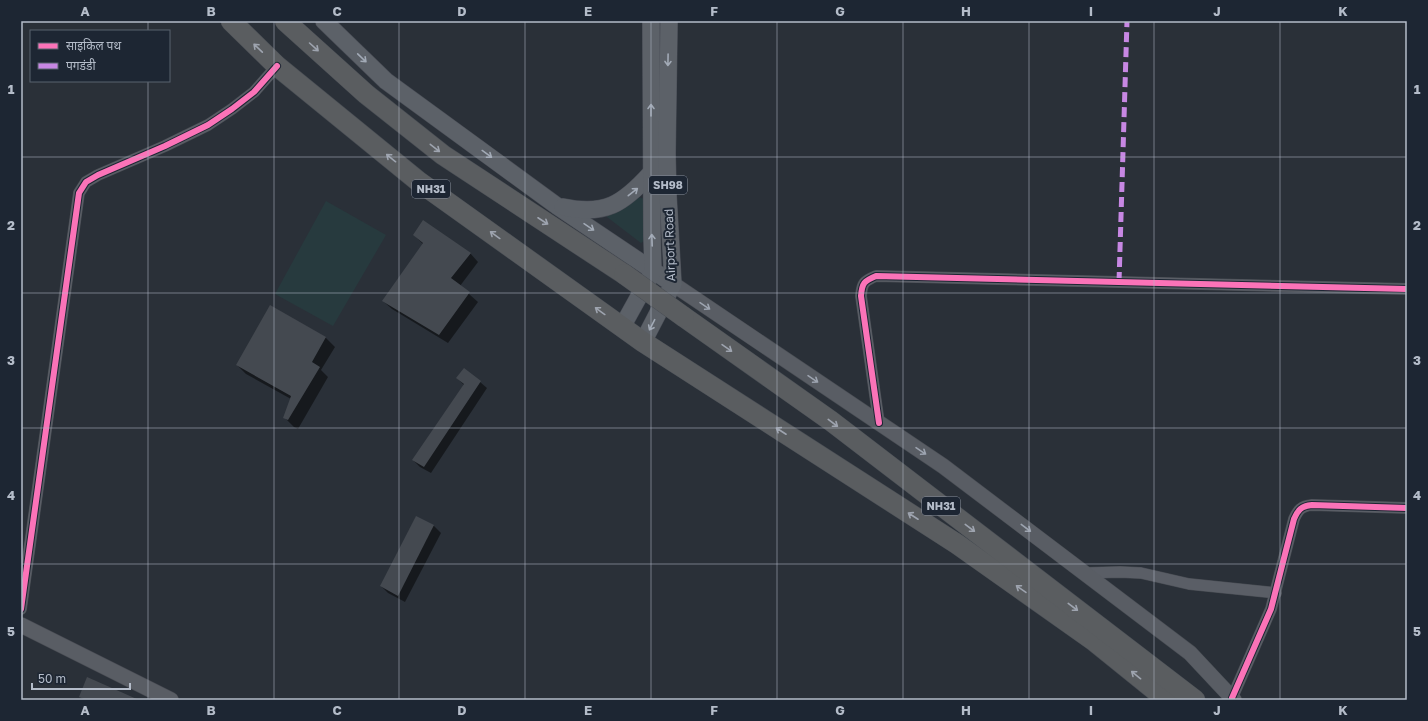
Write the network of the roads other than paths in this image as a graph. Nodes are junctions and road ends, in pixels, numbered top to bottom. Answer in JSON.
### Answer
{"nodes":[{"id":1,"x":231,"y":21,"type":"edge"},
{"id":2,"x":285,"y":21,"type":"edge"},
{"id":3,"x":324,"y":21,"type":"edge"},
{"id":4,"x":651,"y":21,"type":"edge"},
{"id":5,"x":669,"y":21,"type":"edge"},
{"id":6,"x":277,"y":66,"type":"junction"},
{"id":7,"x":651,"y":173,"type":"junction"},
{"id":8,"x":557,"y":206,"type":"junction"},
{"id":9,"x":653,"y":271,"type":"junction"},
{"id":10,"x":673,"y":284,"type":"junction"},
{"id":11,"x":1407,"y":289,"type":"edge"},
{"id":12,"x":622,"y":327,"type":"junction"},
{"id":13,"x":644,"y":342,"type":"junction"},
{"id":14,"x":879,"y":423,"type":"junction"},
{"id":15,"x":1407,"y":508,"type":"edge"},
{"id":16,"x":1085,"y":573,"type":"junction"},
{"id":17,"x":1276,"y":593,"type":"junction"},
{"id":18,"x":21,"y":609,"type":"edge"},
{"id":19,"x":21,"y":625,"type":"edge"},
{"id":20,"x":1233,"y":699,"type":"edge"},
{"id":21,"x":171,"y":700,"type":"edge"},
{"id":22,"x":1167,"y":700,"type":"edge"},
{"id":23,"x":1195,"y":700,"type":"edge"}],
"edges":[{"from":6,"to":1,"type":"highway","number":"NH31","one_way":true},
{"from":2,"to":23,"type":"highway","number":"NH31","one_way":true,"bridge":true},
{"from":3,"to":8,"type":"main road","one_way":true},
{"from":7,"to":4,"type":"main road","number":"SH98","one_way":true},
{"from":5,"to":10,"type":"main road","name":"Airport Road","number":"SH98","one_way":true},
{"from":12,"to":6,"type":"highway","number":"NH31","one_way":true},
{"from":6,"to":18,"type":"street"},
{"from":8,"to":7,"type":"main road","one_way":true},
{"from":9,"to":7,"type":"main road","number":"SH98","one_way":true},
{"from":8,"to":9,"type":"main road","one_way":true},
{"from":9,"to":10,"type":"main road"},
{"from":9,"to":12,"type":"main road"},
{"from":10,"to":13,"type":"main road","name":"Airport Road","number":"SH98","one_way":true},
{"from":10,"to":14,"type":"main road","one_way":true},
{"from":11,"to":14,"type":"street"},
{"from":12,"to":13,"type":"highway","number":"NH31"},
{"from":22,"to":13,"type":"highway","number":"NH31","one_way":true},
{"from":14,"to":16,"type":"main road","one_way":true},
{"from":15,"to":17,"type":"street"},
{"from":16,"to":17,"type":"street"},
{"from":16,"to":20,"type":"main road"},
{"from":17,"to":20,"type":"street"},
{"from":19,"to":21,"type":"main road"}]}
